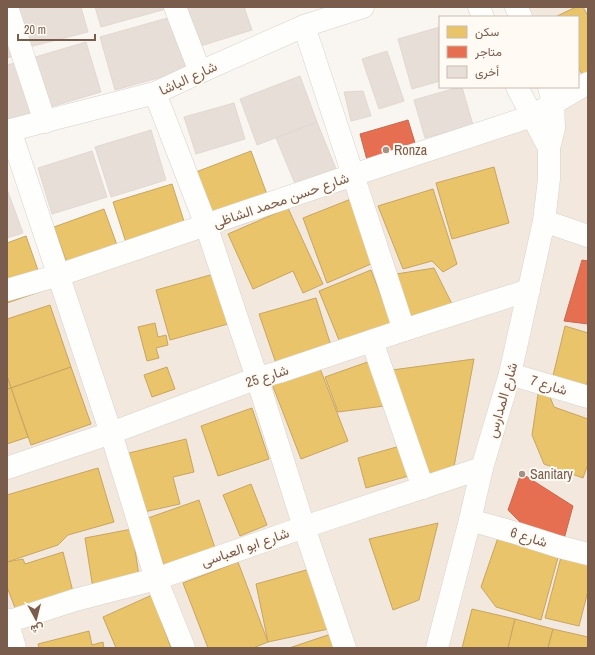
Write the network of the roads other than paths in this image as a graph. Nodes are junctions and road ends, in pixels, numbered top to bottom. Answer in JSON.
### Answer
{"nodes":[{"id":1,"x":7,"y":7,"type":"edge"},
{"id":2,"x":175,"y":7,"type":"edge"},
{"id":3,"x":363,"y":7,"type":"edge"},
{"id":4,"x":516,"y":7,"type":"edge"},
{"id":5,"x":520,"y":16,"type":"edge"},
{"id":6,"x":304,"y":26,"type":"junction"},
{"id":7,"x":200,"y":72,"type":"junction"},
{"id":8,"x":518,"y":88,"type":"edge"},
{"id":9,"x":573,"y":88,"type":"edge"},
{"id":10,"x":155,"y":93,"type":"junction"},
{"id":11,"x":551,"y":95,"type":"edge"},
{"id":12,"x":532,"y":116,"type":"junction"},
{"id":13,"x":45,"y":122,"type":"junction"},
{"id":14,"x":8,"y":130,"type":"edge"},
{"id":15,"x":550,"y":148,"type":"junction"},
{"id":16,"x":353,"y":175,"type":"junction"},
{"id":17,"x":544,"y":221,"type":"junction"},
{"id":18,"x":206,"y":225,"type":"junction"},
{"id":19,"x":588,"y":236,"type":"edge"},
{"id":20,"x":59,"y":275,"type":"junction"},
{"id":21,"x":7,"y":290,"type":"edge"},
{"id":22,"x":529,"y":290,"type":"junction"},
{"id":23,"x":404,"y":330,"type":"junction"},
{"id":24,"x":372,"y":341,"type":"junction"},
{"id":25,"x":510,"y":374,"type":"junction"},
{"id":26,"x":257,"y":378,"type":"junction"},
{"id":27,"x":588,"y":397,"type":"edge"},
{"id":28,"x":111,"y":434,"type":"junction"},
{"id":29,"x":7,"y":468,"type":"edge"},
{"id":30,"x":482,"y":468,"type":"junction"},
{"id":31,"x":423,"y":488,"type":"junction"},
{"id":32,"x":470,"y":520,"type":"junction"},
{"id":33,"x":304,"y":527,"type":"junction"},
{"id":34,"x":588,"y":554,"type":"edge"},
{"id":35,"x":156,"y":579,"type":"junction"},
{"id":36,"x":7,"y":621,"type":"edge"},
{"id":37,"x":15,"y":648,"type":"edge"},
{"id":38,"x":184,"y":648,"type":"edge"},
{"id":39,"x":345,"y":648,"type":"edge"},
{"id":40,"x":437,"y":648,"type":"edge"}],
"edges":[{"from":1,"to":13,"type":"street"},
{"from":2,"to":7,"type":"street"},
{"from":3,"to":6,"type":"street","name":"شارع الباشا"},
{"from":4,"to":5,"type":"street"},
{"from":6,"to":7,"type":"street","name":"شارع الباشا"},
{"from":6,"to":16,"type":"street"},
{"from":7,"to":10,"type":"street","name":"شارع الباشا"},
{"from":8,"to":12,"type":"street"},
{"from":9,"to":11,"type":"street","name":"شارع حسن محمد الشاظى"},
{"from":10,"to":13,"type":"street","name":"شارع الباشا"},
{"from":10,"to":18,"type":"street"},
{"from":11,"to":12,"type":"street","name":"شارع حسن محمد الشاظى"},
{"from":11,"to":15,"type":"street","name":"شارع المدارس"},
{"from":12,"to":15,"type":"street"},
{"from":12,"to":16,"type":"street","name":"شارع حسن محمد الشاظى"},
{"from":13,"to":14,"type":"street","name":"شارع الباشا"},
{"from":14,"to":20,"type":"street"},
{"from":15,"to":17,"type":"street","name":"شارع المدارس"},
{"from":16,"to":18,"type":"street","name":"شارع حسن محمد الشاظى"},
{"from":16,"to":23,"type":"street"},
{"from":17,"to":19,"type":"street"},
{"from":17,"to":22,"type":"street","name":"شارع المدارس"},
{"from":18,"to":20,"type":"street","name":"شارع حسن محمد الشاظى"},
{"from":18,"to":26,"type":"street"},
{"from":20,"to":21,"type":"street","name":"شارع حسن محمد الشاظى"},
{"from":20,"to":28,"type":"street"},
{"from":22,"to":23,"type":"street","name":"شارع 25"},
{"from":22,"to":25,"type":"street","name":"شارع المدارس"},
{"from":23,"to":24,"type":"street","name":"شارع 25"},
{"from":24,"to":26,"type":"street","name":"شارع 25"},
{"from":24,"to":31,"type":"street"},
{"from":25,"to":27,"type":"street","name":"شارع 7"},
{"from":25,"to":30,"type":"street","name":"شارع المدارس"},
{"from":26,"to":28,"type":"street","name":"شارع 25"},
{"from":26,"to":33,"type":"street"},
{"from":28,"to":29,"type":"street","name":"شارع 25"},
{"from":28,"to":35,"type":"street"},
{"from":30,"to":31,"type":"street","name":"شارع ابو العباسى"},
{"from":30,"to":32,"type":"street","name":"شارع المدارس"},
{"from":31,"to":33,"type":"street","name":"شارع ابو العباسى"},
{"from":32,"to":34,"type":"street","name":"شارع 6"},
{"from":32,"to":40,"type":"street","name":"شارع المدارس"},
{"from":33,"to":35,"type":"street","name":"شارع ابو العباسى"},
{"from":33,"to":39,"type":"street"},
{"from":35,"to":36,"type":"street","name":"شارع ابو العباسى"},
{"from":35,"to":38,"type":"street"},
{"from":36,"to":37,"type":"street"}]}
